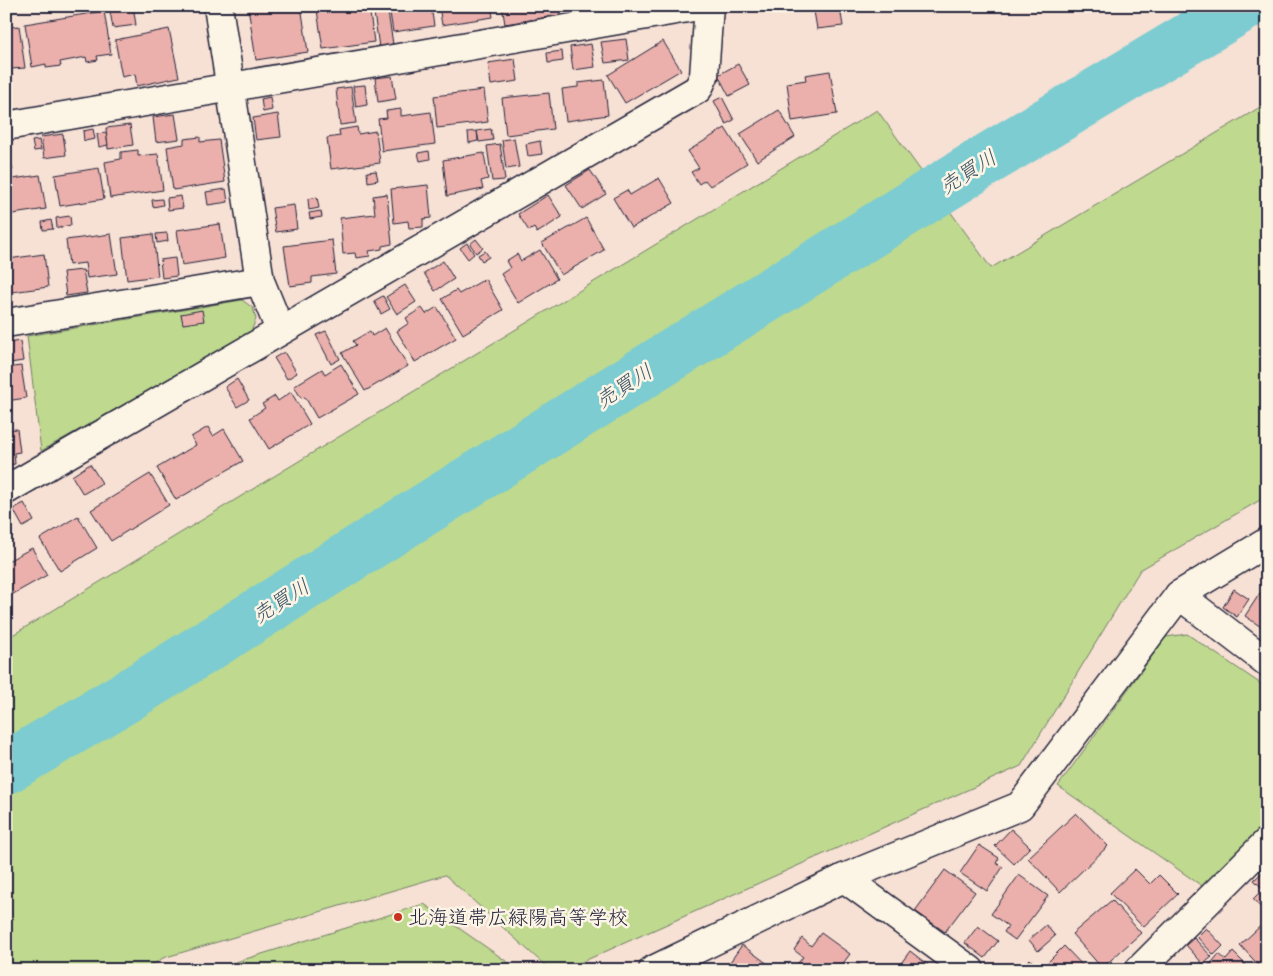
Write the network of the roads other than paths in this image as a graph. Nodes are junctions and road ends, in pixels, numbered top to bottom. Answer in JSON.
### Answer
{"nodes":[{"id":1,"x":218,"y":6,"type":"edge"},
{"id":2,"x":699,"y":6,"type":"edge"},
{"id":3,"x":709,"y":6,"type":"edge"},
{"id":4,"x":230,"y":86,"type":"junction"},
{"id":5,"x":6,"y":126,"type":"edge"},
{"id":6,"x":260,"y":281,"type":"junction"},
{"id":7,"x":6,"y":323,"type":"edge"},
{"id":8,"x":280,"y":330,"type":"junction"},
{"id":9,"x":6,"y":490,"type":"edge"},
{"id":10,"x":1267,"y":542,"type":"edge"},
{"id":11,"x":1179,"y":595,"type":"junction"},
{"id":12,"x":1267,"y":662,"type":"edge"},
{"id":13,"x":1267,"y":842,"type":"edge"},
{"id":14,"x":844,"y":878,"type":"junction"},
{"id":15,"x":654,"y":970,"type":"edge"},
{"id":16,"x":970,"y":970,"type":"edge"},
{"id":17,"x":1139,"y":970,"type":"edge"}],
"edges":[{"from":1,"to":4,"type":"street"},
{"from":2,"to":4,"type":"street"},
{"from":3,"to":8,"type":"street"},
{"from":4,"to":5,"type":"street"},
{"from":4,"to":6,"type":"street"},
{"from":6,"to":7,"type":"street"},
{"from":6,"to":8,"type":"street"},
{"from":8,"to":9,"type":"street"},
{"from":10,"to":11,"type":"street"},
{"from":11,"to":12,"type":"street"},
{"from":11,"to":14,"type":"street"},
{"from":13,"to":17,"type":"street"},
{"from":14,"to":15,"type":"street"},
{"from":14,"to":16,"type":"street"}]}
